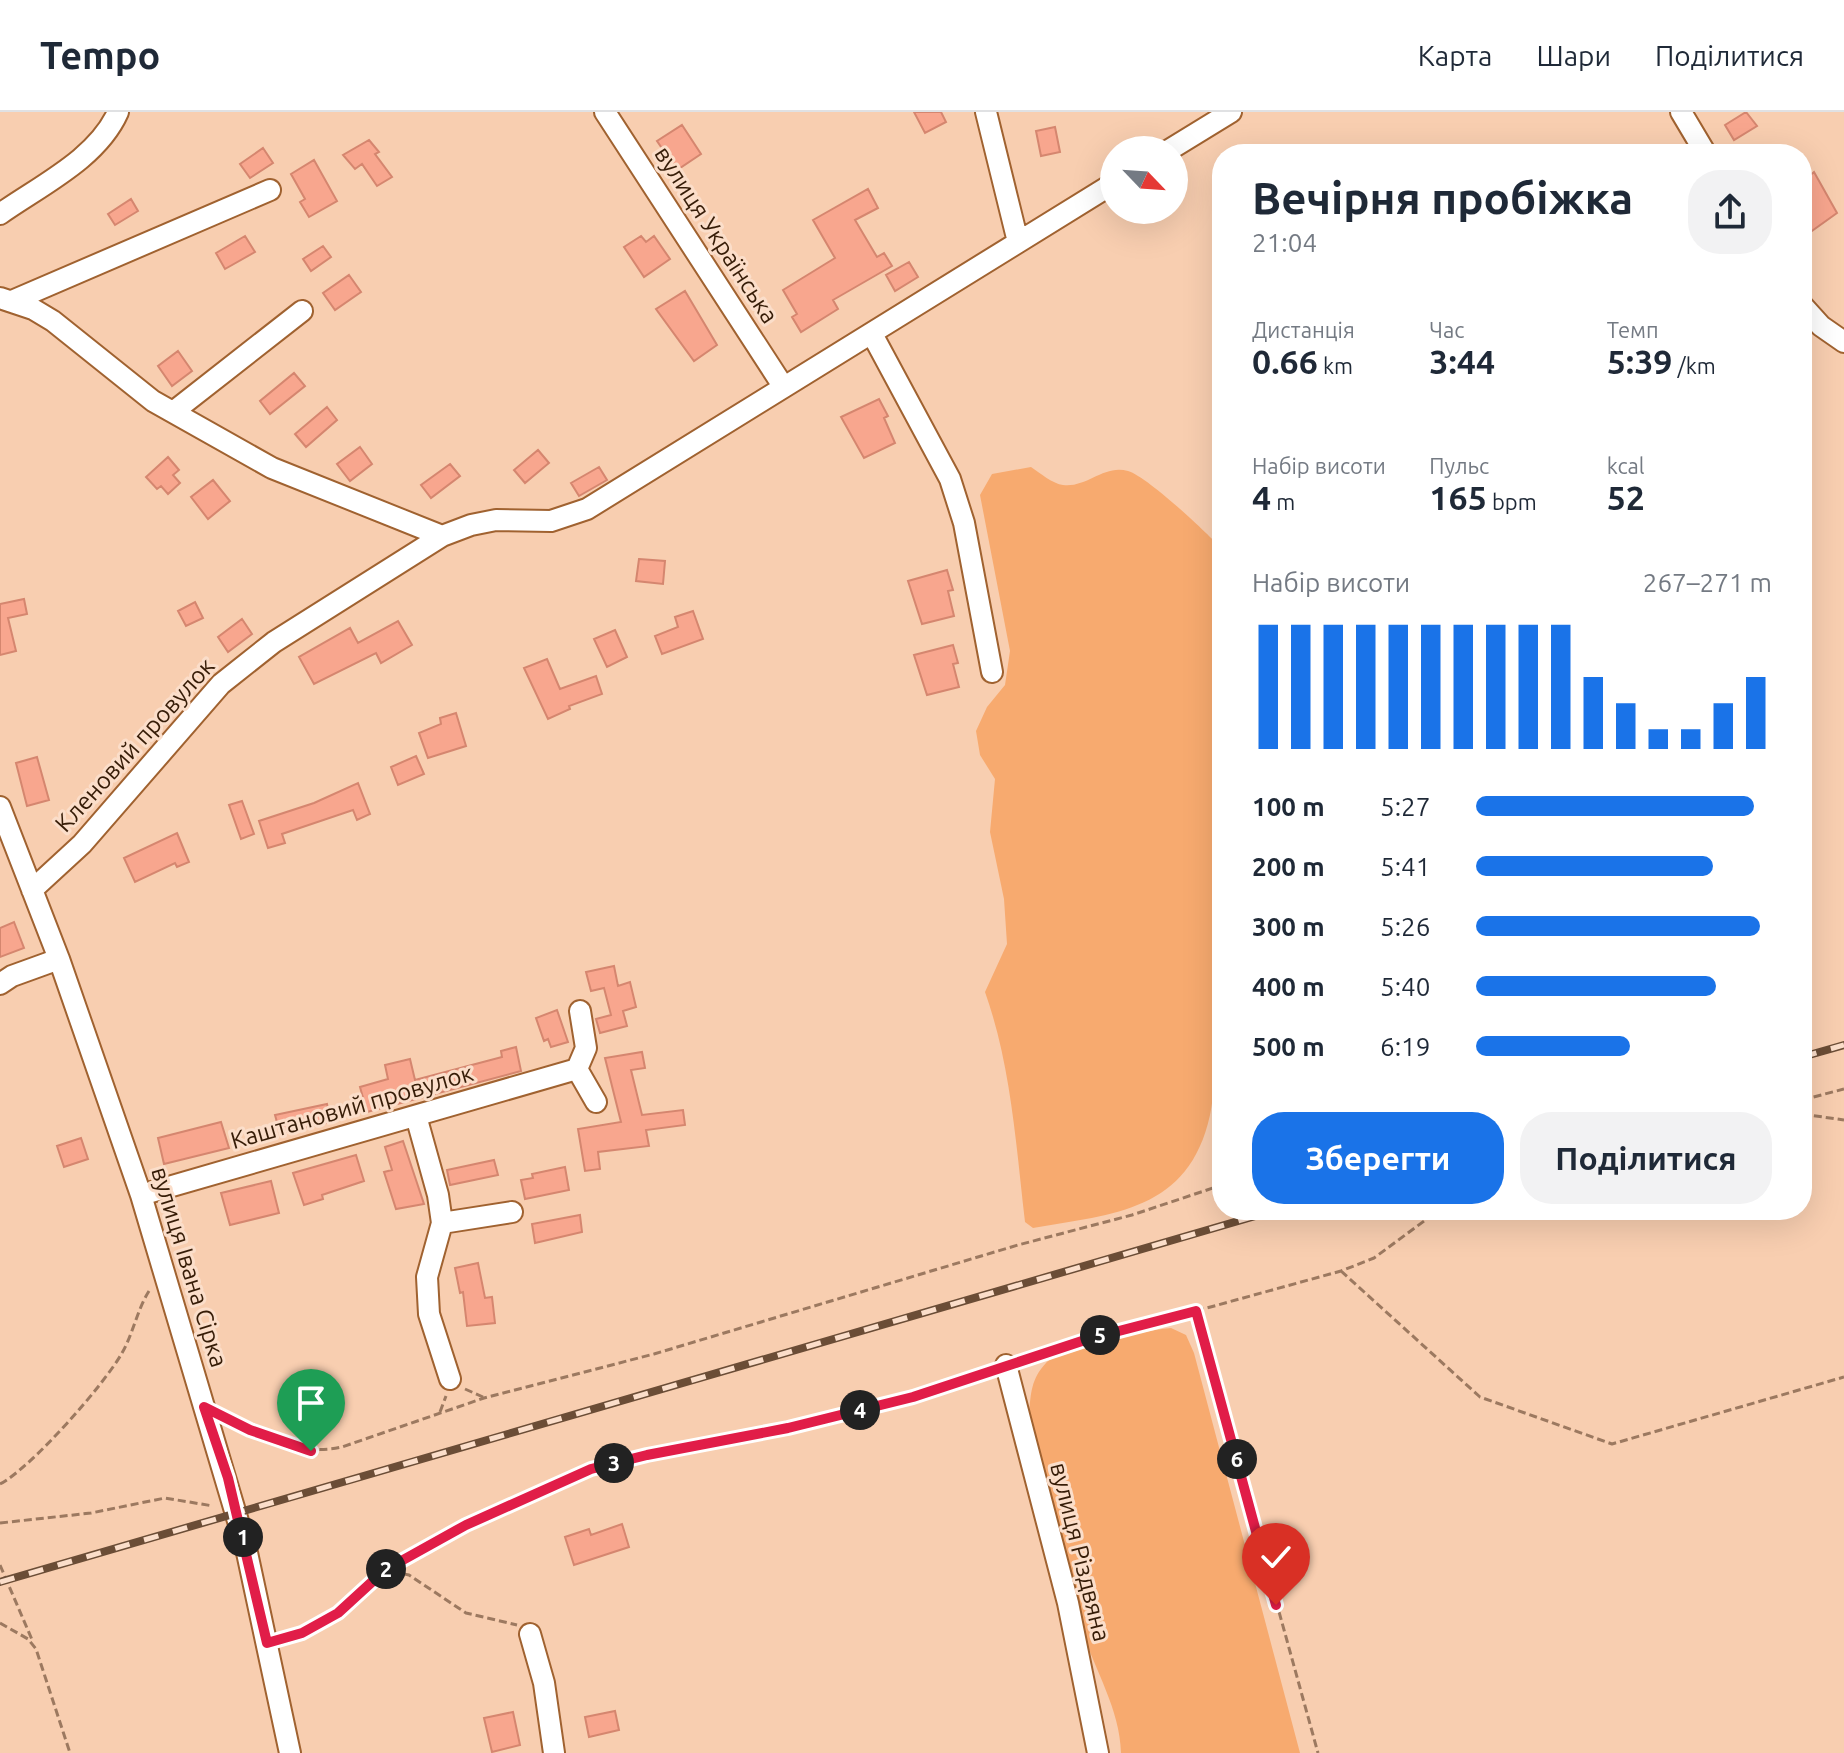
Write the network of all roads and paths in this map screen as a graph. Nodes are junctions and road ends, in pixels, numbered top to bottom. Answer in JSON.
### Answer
{"nodes":[{"id":1,"x":118,"y":112,"type":"edge"},
{"id":2,"x":605,"y":112,"type":"edge"},
{"id":3,"x":986,"y":112,"type":"edge"},
{"id":4,"x":1231,"y":112,"type":"edge"},
{"id":5,"x":1681,"y":112,"type":"edge"},
{"id":6,"x":1188,"y":138,"type":"edge"},
{"id":7,"x":1700,"y":144,"type":"edge"},
{"id":8,"x":270,"y":190,"type":"dead end"},
{"id":9,"x":1100,"y":192,"type":"edge"},
{"id":10,"x":0,"y":214,"type":"edge"},
{"id":11,"x":1018,"y":242,"type":"junction"},
{"id":12,"x":6,"y":300,"type":"edge"},
{"id":13,"x":302,"y":311,"type":"dead end"},
{"id":14,"x":1812,"y":316,"type":"edge"},
{"id":15,"x":872,"y":334,"type":"junction"},
{"id":16,"x":1844,"y":342,"type":"edge"},
{"id":17,"x":783,"y":386,"type":"junction"},
{"id":18,"x":173,"y":412,"type":"junction"},
{"id":19,"x":442,"y":536,"type":"junction"},
{"id":20,"x":992,"y":672,"type":"dead end"},
{"id":21,"x":0,"y":807,"type":"edge"},
{"id":22,"x":32,"y":890,"type":"junction"},
{"id":23,"x":59,"y":959,"type":"junction"},
{"id":24,"x":0,"y":984,"type":"edge"},
{"id":25,"x":580,"y":1011,"type":"dead end"},
{"id":26,"x":577,"y":1069,"type":"junction"},
{"id":27,"x":1844,"y":1089,"type":"edge"},
{"id":28,"x":1812,"y":1097,"type":"edge"},
{"id":29,"x":596,"y":1102,"type":"dead end"},
{"id":30,"x":1812,"y":1115,"type":"edge"},
{"id":31,"x":416,"y":1116,"type":"junction"},
{"id":32,"x":1844,"y":1120,"type":"edge"},
{"id":33,"x":1212,"y":1188,"type":"edge"},
{"id":34,"x":141,"y":1195,"type":"junction"},
{"id":35,"x":512,"y":1212,"type":"dead end"},
{"id":36,"x":1425,"y":1220,"type":"edge"},
{"id":37,"x":442,"y":1223,"type":"junction"},
{"id":38,"x":1341,"y":1271,"type":"junction"},
{"id":39,"x":164,"y":1272,"type":"junction"},
{"id":40,"x":1196,"y":1311,"type":"junction"},
{"id":41,"x":1006,"y":1365,"type":"junction"},
{"id":42,"x":1844,"y":1377,"type":"edge"},
{"id":43,"x":450,"y":1379,"type":"dead end"},
{"id":44,"x":204,"y":1407,"type":"junction"},
{"id":45,"x":0,"y":1484,"type":"edge"},
{"id":46,"x":237,"y":1513,"type":"junction"},
{"id":47,"x":0,"y":1523,"type":"edge"},
{"id":48,"x":0,"y":1565,"type":"edge"},
{"id":49,"x":385,"y":1570,"type":"junction"},
{"id":50,"x":0,"y":1623,"type":"edge"},
{"id":51,"x":530,"y":1634,"type":"joint"},
{"id":52,"x":267,"y":1643,"type":"junction"},
{"id":53,"x":36,"y":1649,"type":"junction"},
{"id":54,"x":70,"y":1753,"type":"edge"},
{"id":55,"x":290,"y":1753,"type":"edge"},
{"id":56,"x":554,"y":1753,"type":"edge"},
{"id":57,"x":1098,"y":1753,"type":"edge"},
{"id":58,"x":1318,"y":1753,"type":"edge"}],
"edges":[{"from":1,"to":10,"type":"street"},
{"from":2,"to":17,"type":"street","name":"вулиця Українська"},
{"from":3,"to":11,"type":"street"},
{"from":4,"to":6,"type":"street"},
{"from":5,"to":7,"type":"street"},
{"from":8,"to":12,"type":"street"},
{"from":9,"to":11,"type":"street","name":"Кленовий провулок"},
{"from":11,"to":15,"type":"street","name":"Кленовий провулок"},
{"from":12,"to":18,"type":"street"},
{"from":13,"to":18,"type":"street"},
{"from":14,"to":16,"type":"street"},
{"from":15,"to":17,"type":"street","name":"Кленовий провулок"},
{"from":15,"to":20,"type":"street"},
{"from":17,"to":19,"type":"street","name":"Кленовий провулок"},
{"from":18,"to":19,"type":"street"},
{"from":19,"to":22,"type":"street","name":"Кленовий провулок"},
{"from":21,"to":22,"type":"street","name":"вулиця Івана Сірка"},
{"from":22,"to":23,"type":"street","name":"вулиця Івана Сірка"},
{"from":23,"to":24,"type":"street"},
{"from":23,"to":34,"type":"street","name":"вулиця Івана Сірка"},
{"from":25,"to":26,"type":"street"},
{"from":26,"to":29,"type":"street"},
{"from":26,"to":31,"type":"street","name":"Каштановий провулок"},
{"from":27,"to":28,"type":"path"},
{"from":30,"to":32,"type":"path"},
{"from":31,"to":34,"type":"street","name":"Каштановий провулок"},
{"from":31,"to":37,"type":"street"},
{"from":33,"to":44,"type":"path"},
{"from":34,"to":39,"type":"street","name":"вулиця Івана Сірка"},
{"from":35,"to":37,"type":"street"},
{"from":36,"to":38,"type":"path"},
{"from":37,"to":43,"type":"street"},
{"from":38,"to":40,"type":"path"},
{"from":38,"to":42,"type":"path"},
{"from":39,"to":44,"type":"street","name":"вулиця Івана Сірка"},
{"from":39,"to":45,"type":"path"},
{"from":40,"to":41,"type":"path"},
{"from":40,"to":58,"type":"path"},
{"from":41,"to":49,"type":"path"},
{"from":41,"to":57,"type":"street","name":"вулиця Різдвяна"},
{"from":44,"to":46,"type":"street","name":"вулиця Івана Сірка"},
{"from":46,"to":47,"type":"path"},
{"from":46,"to":52,"type":"street","name":"вулиця Івана Сірка"},
{"from":48,"to":53,"type":"path"},
{"from":49,"to":51,"type":"path"},
{"from":49,"to":52,"type":"path"},
{"from":50,"to":53,"type":"path"},
{"from":51,"to":56,"type":"street"},
{"from":52,"to":55,"type":"street","name":"вулиця Івана Сірка"},
{"from":53,"to":54,"type":"path"}]}
